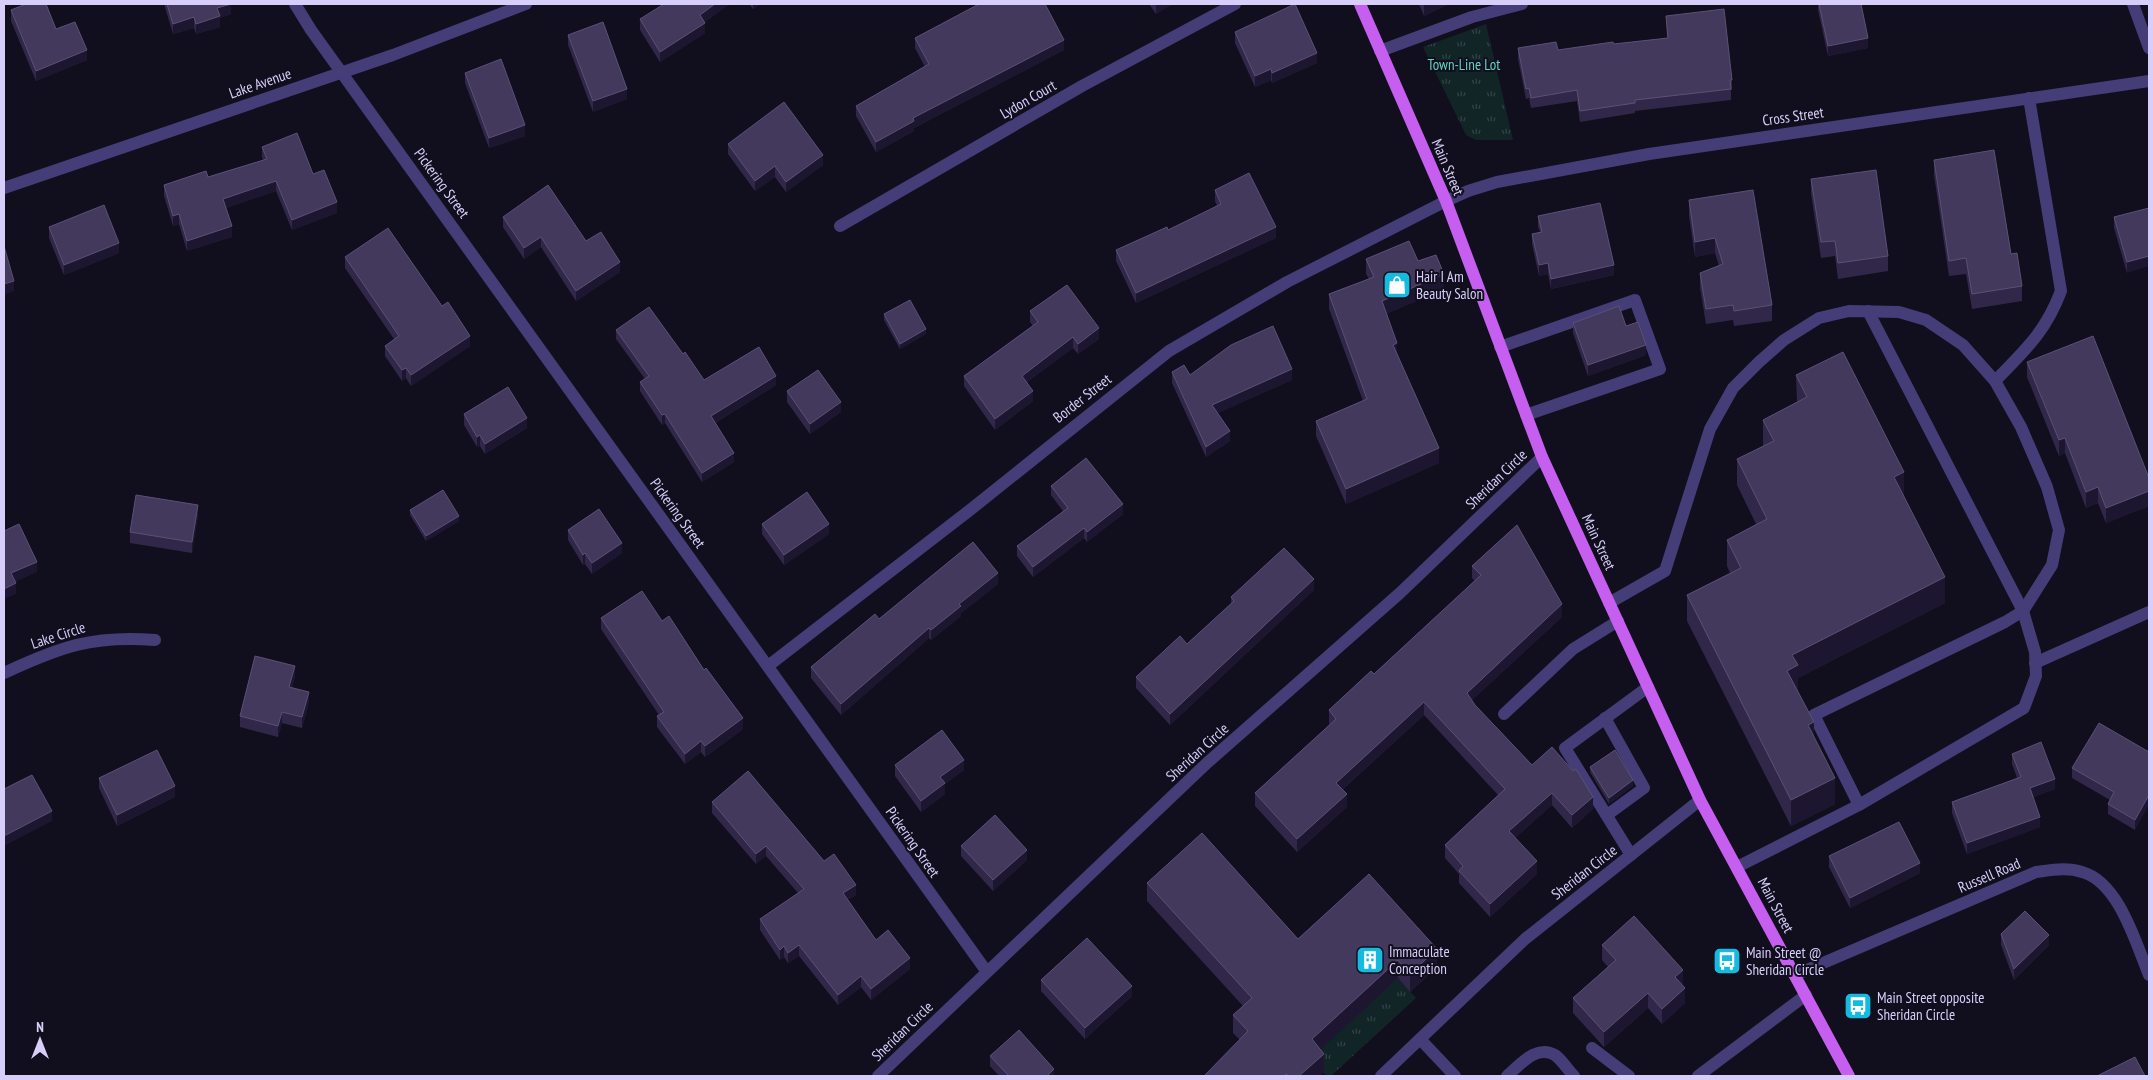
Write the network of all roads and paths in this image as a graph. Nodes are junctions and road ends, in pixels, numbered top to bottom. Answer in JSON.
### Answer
{"nodes":[{"id":1,"x":296,"y":4,"type":"edge"},
{"id":2,"x":526,"y":4,"type":"edge"},
{"id":3,"x":1235,"y":4,"type":"edge"},
{"id":4,"x":1360,"y":4,"type":"edge"},
{"id":5,"x":1522,"y":4,"type":"edge"},
{"id":6,"x":2134,"y":4,"type":"edge"},
{"id":7,"x":2149,"y":48,"type":"edge"},
{"id":8,"x":1380,"y":51,"type":"junction"},
{"id":9,"x":343,"y":72,"type":"junction"},
{"id":10,"x":2149,"y":81,"type":"edge"},
{"id":11,"x":2029,"y":98,"type":"junction"},
{"id":12,"x":4,"y":188,"type":"edge"},
{"id":13,"x":1446,"y":201,"type":"junction"},
{"id":14,"x":840,"y":226,"type":"dead end"},
{"id":15,"x":1868,"y":311,"type":"junction"},
{"id":16,"x":1500,"y":347,"type":"junction"},
{"id":17,"x":1996,"y":382,"type":"junction"},
{"id":18,"x":1526,"y":415,"type":"junction"},
{"id":19,"x":1542,"y":457,"type":"junction"},
{"id":20,"x":1609,"y":603,"type":"junction"},
{"id":21,"x":2023,"y":611,"type":"junction"},
{"id":22,"x":2149,"y":612,"type":"edge"},
{"id":23,"x":1618,"y":621,"type":"junction"},
{"id":24,"x":155,"y":640,"type":"dead end"},
{"id":25,"x":2035,"y":663,"type":"junction"},
{"id":26,"x":768,"y":666,"type":"junction"},
{"id":27,"x":4,"y":674,"type":"edge"},
{"id":28,"x":1648,"y":687,"type":"junction"},
{"id":29,"x":1504,"y":714,"type":"dead end"},
{"id":30,"x":1606,"y":718,"type":"junction"},
{"id":31,"x":1700,"y":800,"type":"junction"},
{"id":32,"x":1859,"y":806,"type":"junction"},
{"id":33,"x":1607,"y":815,"type":"junction"},
{"id":34,"x":1631,"y":855,"type":"junction"},
{"id":35,"x":1737,"y":867,"type":"junction"},
{"id":36,"x":987,"y":972,"type":"junction"},
{"id":37,"x":1795,"y":975,"type":"junction"},
{"id":38,"x":2149,"y":976,"type":"edge"},
{"id":39,"x":1806,"y":995,"type":"junction"},
{"id":40,"x":1420,"y":1039,"type":"junction"},
{"id":41,"x":1592,"y":1048,"type":"dead end"},
{"id":42,"x":878,"y":1076,"type":"edge"},
{"id":43,"x":1382,"y":1076,"type":"edge"},
{"id":44,"x":1455,"y":1076,"type":"edge"},
{"id":45,"x":1507,"y":1076,"type":"edge"},
{"id":46,"x":1574,"y":1076,"type":"edge"},
{"id":47,"x":1629,"y":1076,"type":"edge"},
{"id":48,"x":1698,"y":1076,"type":"edge"},
{"id":49,"x":1849,"y":1076,"type":"edge"}],
"edges":[{"from":1,"to":9,"type":"street","name":"Pickering Street"},
{"from":2,"to":9,"type":"street","name":"Lake Avenue"},
{"from":3,"to":14,"type":"street","name":"Lydon Court"},
{"from":4,"to":8,"type":"main road","name":"Main Street"},
{"from":5,"to":8,"type":"street"},
{"from":6,"to":7,"type":"street"},
{"from":8,"to":13,"type":"main road","name":"Main Street"},
{"from":9,"to":12,"type":"street","name":"Lake Avenue"},
{"from":9,"to":26,"type":"street","name":"Pickering Street"},
{"from":10,"to":11,"type":"street","name":"Cross Street"},
{"from":11,"to":13,"type":"street","name":"Cross Street"},
{"from":11,"to":17,"type":"street"},
{"from":13,"to":16,"type":"main road","name":"Main Street"},
{"from":13,"to":26,"type":"street","name":"Border Street"},
{"from":15,"to":17,"type":"street"},
{"from":15,"to":20,"type":"street"},
{"from":15,"to":21,"type":"street"},
{"from":16,"to":18,"type":"main road","name":"Main Street"},
{"from":16,"to":18,"type":"street"},
{"from":17,"to":21,"type":"street"},
{"from":18,"to":19,"type":"main road","name":"Main Street"},
{"from":19,"to":20,"type":"main road","name":"Main Street"},
{"from":19,"to":36,"type":"street","name":"Sheridan Circle"},
{"from":20,"to":23,"type":"main road","name":"Main Street"},
{"from":21,"to":25,"type":"street"},
{"from":21,"to":32,"type":"street"},
{"from":22,"to":25,"type":"street"},
{"from":23,"to":28,"type":"main road","name":"Main Street"},
{"from":23,"to":29,"type":"street"},
{"from":24,"to":27,"type":"street","name":"Lake Circle"},
{"from":25,"to":32,"type":"street"},
{"from":26,"to":36,"type":"street","name":"Pickering Street"},
{"from":28,"to":30,"type":"street"},
{"from":28,"to":31,"type":"main road","name":"Main Street"},
{"from":30,"to":33,"type":"street"},
{"from":30,"to":33,"type":"street"},
{"from":31,"to":34,"type":"street","name":"Sheridan Circle"},
{"from":31,"to":35,"type":"main road","name":"Main Street"},
{"from":32,"to":35,"type":"street"},
{"from":33,"to":34,"type":"street"},
{"from":34,"to":40,"type":"street","name":"Sheridan Circle"},
{"from":35,"to":37,"type":"main road","name":"Main Street"},
{"from":36,"to":42,"type":"street","name":"Sheridan Circle"},
{"from":37,"to":38,"type":"street","name":"Russell Road"},
{"from":37,"to":39,"type":"main road","name":"Main Street"},
{"from":39,"to":48,"type":"street"},
{"from":39,"to":49,"type":"main road","name":"Main Street"},
{"from":40,"to":43,"type":"street","name":"Sheridan Circle"},
{"from":40,"to":44,"type":"street"},
{"from":41,"to":47,"type":"street"},
{"from":45,"to":46,"type":"street"}]}
